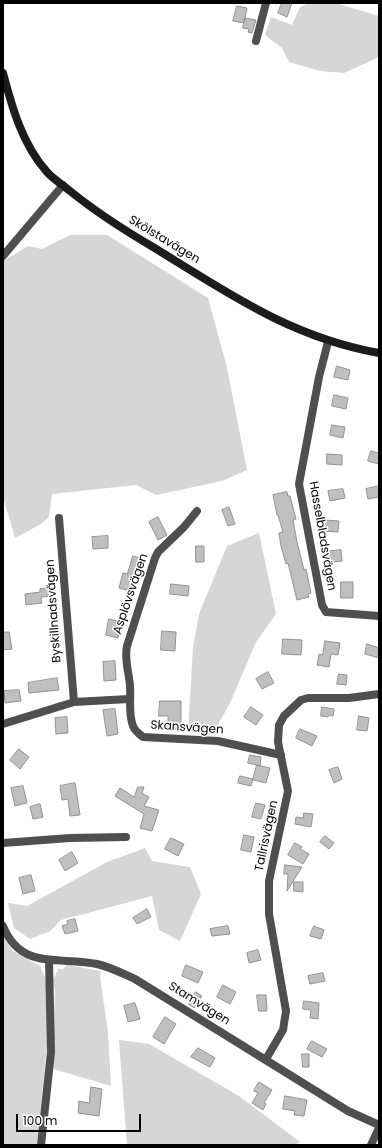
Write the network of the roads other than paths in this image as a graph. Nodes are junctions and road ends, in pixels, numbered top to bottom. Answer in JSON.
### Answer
{"nodes":[{"id":1,"x":266,"y":3,"type":"edge"},
{"id":2,"x":256,"y":41,"type":"dead end"},
{"id":3,"x":3,"y":73,"type":"edge"},
{"id":4,"x":63,"y":185,"type":"junction"},
{"id":5,"x":3,"y":256,"type":"edge"},
{"id":6,"x":328,"y":342,"type":"junction"},
{"id":7,"x":379,"y":353,"type":"edge"},
{"id":8,"x":197,"y":511,"type":"dead end"},
{"id":9,"x":59,"y":518,"type":"dead end"},
{"id":10,"x":379,"y":616,"type":"edge"},
{"id":11,"x":379,"y":694,"type":"edge"},
{"id":12,"x":129,"y":699,"type":"junction"},
{"id":13,"x":74,"y":702,"type":"junction"},
{"id":14,"x":3,"y":724,"type":"edge"},
{"id":15,"x":281,"y":755,"type":"junction"},
{"id":16,"x":126,"y":837,"type":"dead end"},
{"id":17,"x":3,"y":843,"type":"edge"},
{"id":18,"x":3,"y":926,"type":"edge"},
{"id":19,"x":49,"y":960,"type":"junction"},
{"id":20,"x":266,"y":1059,"type":"junction"},
{"id":21,"x":379,"y":1124,"type":"edge"},
{"id":22,"x":379,"y":1128,"type":"edge"},
{"id":23,"x":41,"y":1145,"type":"edge"},
{"id":24,"x":371,"y":1145,"type":"edge"}],
"edges":[{"from":1,"to":2,"type":"street"},
{"from":3,"to":4,"type":"street","name":"Skölstavägen"},
{"from":4,"to":5,"type":"street"},
{"from":4,"to":6,"type":"street","name":"Skölstavägen"},
{"from":6,"to":7,"type":"street","name":"Skölstavägen"},
{"from":6,"to":10,"type":"street","name":"Hasselbladsvägen"},
{"from":8,"to":12,"type":"street","name":"Asplövsvägen"},
{"from":9,"to":13,"type":"street","name":"Byskillnadsvägen"},
{"from":11,"to":15,"type":"street","name":"Tallrisvägen"},
{"from":12,"to":13,"type":"street"},
{"from":12,"to":15,"type":"street","name":"Skansvägen"},
{"from":13,"to":14,"type":"street"},
{"from":15,"to":20,"type":"street","name":"Tallrisvägen"},
{"from":16,"to":17,"type":"street"},
{"from":18,"to":19,"type":"street","name":"Stamvägen"},
{"from":19,"to":20,"type":"street","name":"Stamvägen"},
{"from":19,"to":23,"type":"street"},
{"from":20,"to":21,"type":"street","name":"Stamvägen"},
{"from":22,"to":24,"type":"street"}]}
